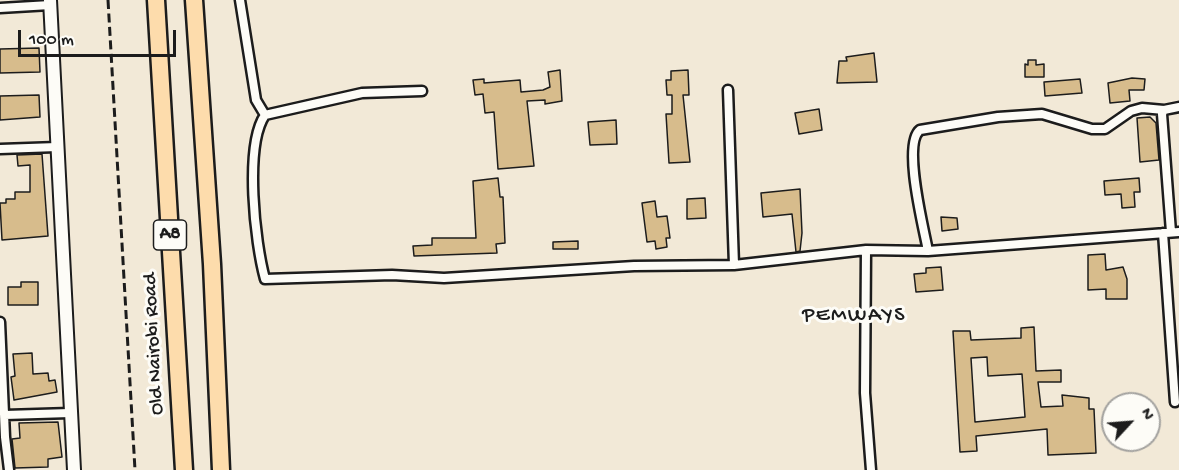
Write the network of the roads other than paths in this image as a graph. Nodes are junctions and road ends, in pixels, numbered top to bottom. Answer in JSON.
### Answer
{"nodes":[{"id":1,"x":156,"y":0,"type":"edge"},
{"id":2,"x":194,"y":0,"type":"edge"},
{"id":3,"x":240,"y":0,"type":"edge"},
{"id":4,"x":50,"y":3,"type":"edge"},
{"id":5,"x":0,"y":8,"type":"edge"},
{"id":6,"x":728,"y":90,"type":"dead end"},
{"id":7,"x":422,"y":92,"type":"dead end"},
{"id":8,"x":1179,"y":107,"type":"edge"},
{"id":9,"x":1164,"y":110,"type":"junction"},
{"id":10,"x":265,"y":115,"type":"junction"},
{"id":11,"x":57,"y":147,"type":"junction"},
{"id":12,"x":0,"y":149,"type":"edge"},
{"id":13,"x":1171,"y":232,"type":"edge"},
{"id":14,"x":866,"y":250,"type":"junction"},
{"id":15,"x":928,"y":251,"type":"junction"},
{"id":16,"x":734,"y":265,"type":"junction"},
{"id":17,"x":0,"y":322,"type":"edge"},
{"id":18,"x":1175,"y":402,"type":"dead end"},
{"id":19,"x":70,"y":413,"type":"junction"},
{"id":20,"x":4,"y":415,"type":"junction"},
{"id":21,"x":2,"y":438,"type":"edge"},
{"id":22,"x":9,"y":470,"type":"edge"},
{"id":23,"x":74,"y":470,"type":"edge"},
{"id":24,"x":184,"y":470,"type":"edge"},
{"id":25,"x":221,"y":470,"type":"edge"},
{"id":26,"x":871,"y":470,"type":"edge"}],
"edges":[{"from":1,"to":24,"type":"highway","name":"Old Nairobi Road","number":"A8"},
{"from":2,"to":25,"type":"highway","number":"A8"},
{"from":3,"to":10,"type":"street"},
{"from":4,"to":5,"type":"street"},
{"from":4,"to":11,"type":"street"},
{"from":6,"to":16,"type":"street"},
{"from":7,"to":10,"type":"street"},
{"from":8,"to":9,"type":"street"},
{"from":9,"to":13,"type":"street"},
{"from":9,"to":15,"type":"street"},
{"from":10,"to":16,"type":"street"},
{"from":11,"to":12,"type":"street"},
{"from":11,"to":19,"type":"street"},
{"from":13,"to":15,"type":"street"},
{"from":13,"to":18,"type":"street"},
{"from":14,"to":15,"type":"street"},
{"from":14,"to":16,"type":"street"},
{"from":14,"to":26,"type":"street"},
{"from":17,"to":20,"type":"street"},
{"from":19,"to":20,"type":"street"},
{"from":19,"to":23,"type":"street"},
{"from":20,"to":21,"type":"street"},
{"from":21,"to":22,"type":"street"}]}
